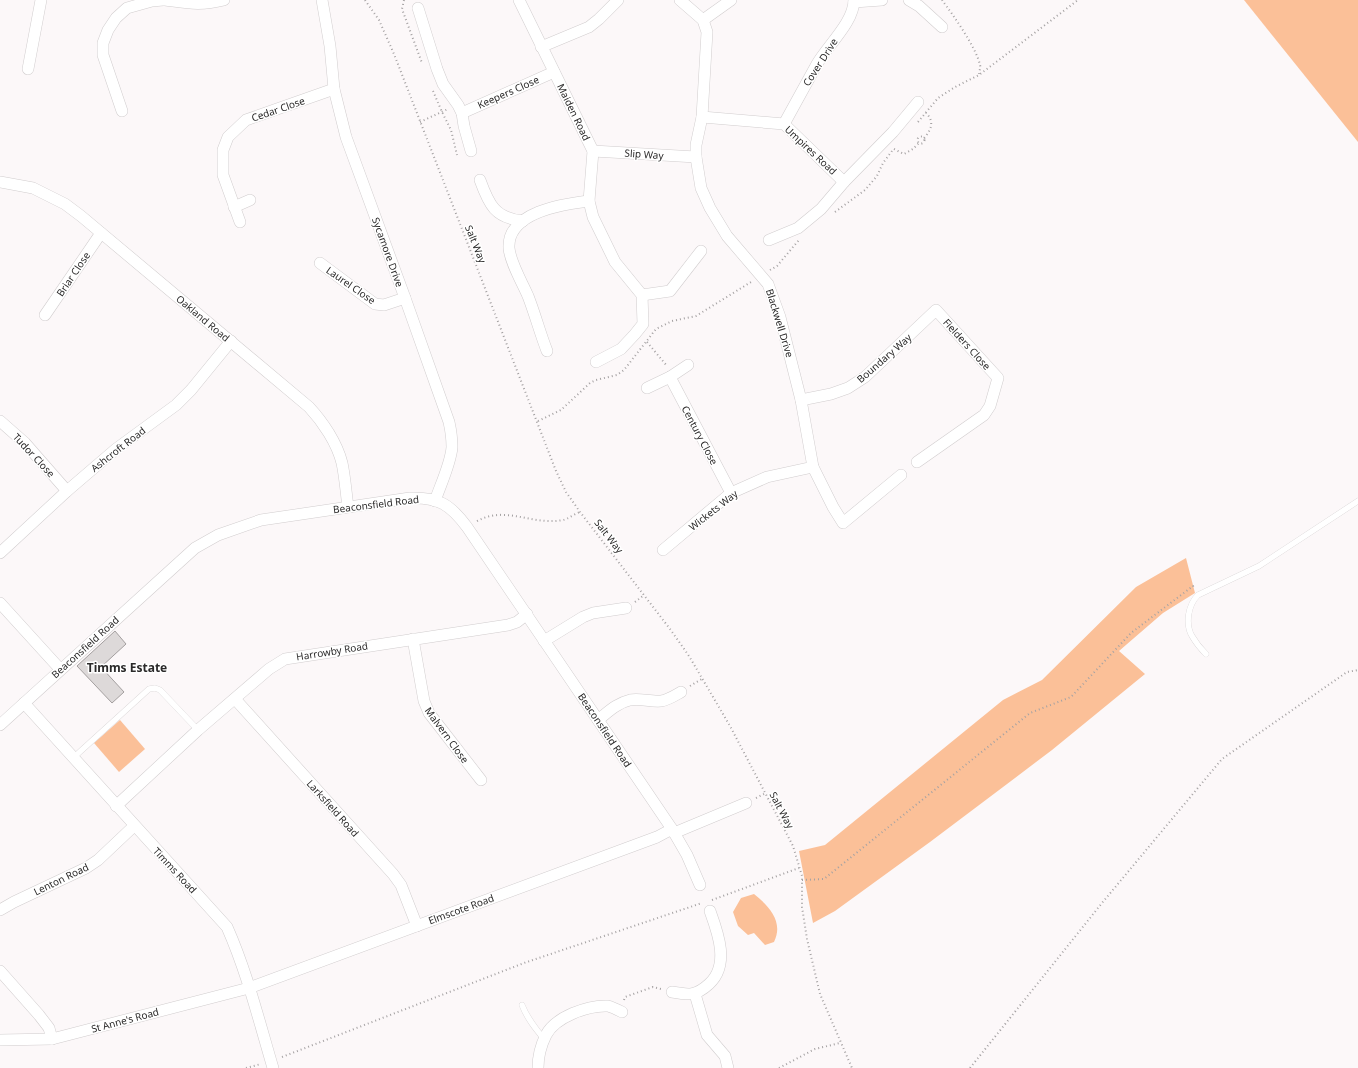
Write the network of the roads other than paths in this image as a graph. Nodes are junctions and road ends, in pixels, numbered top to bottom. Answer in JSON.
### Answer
{"nodes":[{"id":1,"x":41,"y":0,"type":"edge"},
{"id":2,"x":164,"y":0,"type":"edge"},
{"id":3,"x":224,"y":0,"type":"edge"},
{"id":4,"x":322,"y":0,"type":"edge"},
{"id":5,"x":519,"y":0,"type":"edge"},
{"id":6,"x":618,"y":0,"type":"edge"},
{"id":7,"x":680,"y":0,"type":"edge"},
{"id":8,"x":730,"y":0,"type":"edge"},
{"id":9,"x":882,"y":0,"type":"edge"},
{"id":10,"x":909,"y":0,"type":"edge"},
{"id":11,"x":854,"y":1,"type":"edge"},
{"id":12,"x":125,"y":4,"type":"edge"},
{"id":13,"x":418,"y":8,"type":"dead end"},
{"id":14,"x":704,"y":20,"type":"junction"},
{"id":15,"x":942,"y":27,"type":"dead end"},
{"id":16,"x":541,"y":47,"type":"junction"},
{"id":17,"x":28,"y":69,"type":"dead end"},
{"id":18,"x":554,"y":72,"type":"junction"},
{"id":19,"x":334,"y":89,"type":"junction"},
{"id":20,"x":918,"y":102,"type":"dead end"},
{"id":21,"x":460,"y":109,"type":"junction"},
{"id":22,"x":122,"y":111,"type":"dead end"},
{"id":23,"x":702,"y":117,"type":"junction"},
{"id":24,"x":784,"y":124,"type":"junction"},
{"id":25,"x":471,"y":151,"type":"dead end"},
{"id":26,"x":593,"y":151,"type":"junction"},
{"id":27,"x":696,"y":158,"type":"junction"},
{"id":28,"x":480,"y":180,"type":"dead end"},
{"id":29,"x":0,"y":182,"type":"edge"},
{"id":30,"x":844,"y":182,"type":"junction"},
{"id":31,"x":250,"y":200,"type":"dead end"},
{"id":32,"x":589,"y":201,"type":"junction"},
{"id":33,"x":234,"y":206,"type":"junction"},
{"id":34,"x":523,"y":221,"type":"junction"},
{"id":35,"x":240,"y":222,"type":"dead end"},
{"id":36,"x":101,"y":233,"type":"junction"},
{"id":37,"x":769,"y":240,"type":"dead end"},
{"id":38,"x":701,"y":251,"type":"dead end"},
{"id":39,"x":320,"y":263,"type":"dead end"},
{"id":40,"x":642,"y":295,"type":"junction"},
{"id":41,"x":405,"y":298,"type":"junction"},
{"id":42,"x":936,"y":310,"type":"joint"},
{"id":43,"x":45,"y":316,"type":"dead end"},
{"id":44,"x":232,"y":342,"type":"junction"},
{"id":45,"x":547,"y":351,"type":"dead end"},
{"id":46,"x":596,"y":362,"type":"dead end"},
{"id":47,"x":688,"y":365,"type":"dead end"},
{"id":48,"x":672,"y":376,"type":"junction"},
{"id":49,"x":647,"y":388,"type":"dead end"},
{"id":50,"x":801,"y":400,"type":"junction"},
{"id":51,"x":0,"y":421,"type":"edge"},
{"id":52,"x":917,"y":462,"type":"dead end"},
{"id":53,"x":813,"y":467,"type":"junction"},
{"id":54,"x":901,"y":475,"type":"dead end"},
{"id":55,"x":67,"y":491,"type":"junction"},
{"id":56,"x":731,"y":493,"type":"junction"},
{"id":57,"x":435,"y":501,"type":"junction"},
{"id":58,"x":1358,"y":501,"type":"edge"},
{"id":59,"x":348,"y":507,"type":"junction"},
{"id":60,"x":663,"y":550,"type":"dead end"},
{"id":61,"x":0,"y":553,"type":"edge"},
{"id":62,"x":0,"y":603,"type":"edge"},
{"id":63,"x":626,"y":608,"type":"dead end"},
{"id":64,"x":527,"y":614,"type":"junction"},
{"id":65,"x":413,"y":639,"type":"junction"},
{"id":66,"x":544,"y":641,"type":"junction"},
{"id":67,"x":1206,"y":654,"type":"dead end"},
{"id":68,"x":60,"y":669,"type":"junction"},
{"id":69,"x":681,"y":692,"type":"dead end"},
{"id":70,"x":235,"y":699,"type":"junction"},
{"id":71,"x":24,"y":703,"type":"junction"},
{"id":72,"x":598,"y":720,"type":"junction"},
{"id":73,"x":0,"y":725,"type":"edge"},
{"id":74,"x":198,"y":730,"type":"junction"},
{"id":75,"x":73,"y":758,"type":"junction"},
{"id":76,"x":481,"y":780,"type":"dead end"},
{"id":77,"x":746,"y":803,"type":"dead end"},
{"id":78,"x":116,"y":806,"type":"junction"},
{"id":79,"x":134,"y":826,"type":"junction"},
{"id":80,"x":673,"y":831,"type":"junction"},
{"id":81,"x":700,"y":885,"type":"dead end"},
{"id":82,"x":0,"y":910,"type":"edge"},
{"id":83,"x":710,"y":911,"type":"dead end"},
{"id":84,"x":417,"y":926,"type":"junction"},
{"id":85,"x":0,"y":971,"type":"edge"},
{"id":86,"x":249,"y":988,"type":"junction"},
{"id":87,"x":672,"y":992,"type":"road end"},
{"id":88,"x":695,"y":994,"type":"junction"},
{"id":89,"x":522,"y":1005,"type":"dead end"},
{"id":90,"x":622,"y":1012,"type":"road end"},
{"id":91,"x":52,"y":1039,"type":"junction"},
{"id":92,"x":544,"y":1039,"type":"junction"},
{"id":93,"x":0,"y":1040,"type":"edge"},
{"id":94,"x":272,"y":1064,"type":"edge"},
{"id":95,"x":538,"y":1068,"type":"edge"},
{"id":96,"x":728,"y":1068,"type":"edge"}],
"edges":[{"from":1,"to":17,"type":"street"},
{"from":2,"to":3,"type":"street"},
{"from":2,"to":12,"type":"street"},
{"from":4,"to":19,"type":"street","name":"Sycamore Drive"},
{"from":5,"to":16,"type":"street","name":"Maiden Road"},
{"from":6,"to":16,"type":"street"},
{"from":7,"to":14,"type":"street"},
{"from":8,"to":14,"type":"street"},
{"from":9,"to":11,"type":"street"},
{"from":10,"to":15,"type":"street"},
{"from":11,"to":24,"type":"street","name":"Cover Drive"},
{"from":12,"to":22,"type":"street"},
{"from":13,"to":21,"type":"street"},
{"from":14,"to":23,"type":"street","name":"Blackwell Drive"},
{"from":16,"to":18,"type":"street","name":"Maiden Road"},
{"from":18,"to":21,"type":"street","name":"Keepers Close"},
{"from":18,"to":26,"type":"street","name":"Maiden Road"},
{"from":19,"to":33,"type":"street","name":"Cedar Close"},
{"from":19,"to":41,"type":"street","name":"Sycamore Drive"},
{"from":20,"to":30,"type":"street"},
{"from":21,"to":25,"type":"street"},
{"from":23,"to":24,"type":"street","name":"Umpires Road"},
{"from":23,"to":27,"type":"street","name":"Blackwell Drive"},
{"from":24,"to":30,"type":"street","name":"Umpires Road"},
{"from":26,"to":27,"type":"street","name":"Slip Way"},
{"from":26,"to":32,"type":"street","name":"Maiden Road"},
{"from":27,"to":50,"type":"street","name":"Blackwell Drive"},
{"from":28,"to":34,"type":"street"},
{"from":29,"to":36,"type":"street","name":"Oakland Road"},
{"from":30,"to":37,"type":"street","name":"Umpires Road"},
{"from":31,"to":33,"type":"street"},
{"from":32,"to":34,"type":"street"},
{"from":32,"to":40,"type":"street","name":"Maiden Road"},
{"from":33,"to":35,"type":"street","name":"Cedar Close"},
{"from":34,"to":45,"type":"street"},
{"from":36,"to":43,"type":"street","name":"Briar Close"},
{"from":36,"to":44,"type":"street","name":"Oakland Road"},
{"from":38,"to":40,"type":"street"},
{"from":39,"to":41,"type":"street","name":"Laurel Close"},
{"from":40,"to":46,"type":"street"},
{"from":41,"to":57,"type":"street","name":"Sycamore Drive"},
{"from":42,"to":50,"type":"street","name":"Boundary Way"},
{"from":42,"to":52,"type":"street","name":"Fielders Close"},
{"from":44,"to":55,"type":"street","name":"Ashcroft Road"},
{"from":44,"to":59,"type":"street","name":"Oakland Road"},
{"from":47,"to":48,"type":"street"},
{"from":48,"to":49,"type":"street"},
{"from":48,"to":56,"type":"street","name":"Century Close"},
{"from":50,"to":53,"type":"street","name":"Blackwell Drive"},
{"from":51,"to":55,"type":"street","name":"Tudor Close"},
{"from":53,"to":54,"type":"street","name":"Blackwell Drive"},
{"from":53,"to":56,"type":"street","name":"Wickets Way"},
{"from":55,"to":61,"type":"street","name":"Ashcroft Road"},
{"from":56,"to":60,"type":"street","name":"Wickets Way"},
{"from":57,"to":59,"type":"street","name":"Beaconsfield Road"},
{"from":57,"to":64,"type":"street","name":"Beaconsfield Road"},
{"from":58,"to":67,"type":"lane"},
{"from":59,"to":68,"type":"street","name":"Beaconsfield Road"},
{"from":62,"to":68,"type":"street"},
{"from":63,"to":66,"type":"street"},
{"from":64,"to":65,"type":"street","name":"Harrowby Road"},
{"from":64,"to":66,"type":"street","name":"Beaconsfield Road"},
{"from":65,"to":70,"type":"street","name":"Harrowby Road"},
{"from":65,"to":76,"type":"street","name":"Malvern Close"},
{"from":66,"to":72,"type":"street","name":"Beaconsfield Road"},
{"from":68,"to":71,"type":"street","name":"Beaconsfield Road"},
{"from":69,"to":72,"type":"street"},
{"from":70,"to":74,"type":"street","name":"Harrowby Road"},
{"from":70,"to":84,"type":"street","name":"Larksfield Road"},
{"from":71,"to":73,"type":"street"},
{"from":71,"to":75,"type":"street","name":"Timms Road"},
{"from":72,"to":80,"type":"street","name":"Beaconsfield Road"},
{"from":74,"to":75,"type":"lane"},
{"from":74,"to":78,"type":"street","name":"Harrowby Road"},
{"from":75,"to":78,"type":"street","name":"Timms Road"},
{"from":77,"to":80,"type":"street","name":"Elmscote Road"},
{"from":78,"to":79,"type":"street","name":"Timms Road"},
{"from":79,"to":82,"type":"street","name":"Lenton Road"},
{"from":79,"to":86,"type":"street","name":"Timms Road"},
{"from":80,"to":81,"type":"street","name":"Beaconsfield Road"},
{"from":80,"to":84,"type":"street","name":"Elmscote Road"},
{"from":83,"to":88,"type":"street"},
{"from":84,"to":86,"type":"street","name":"Elmscote Road"},
{"from":85,"to":91,"type":"street"},
{"from":86,"to":91,"type":"street","name":"St Anne's Road"},
{"from":86,"to":94,"type":"street","name":"Timms Road"},
{"from":87,"to":88,"type":"street"},
{"from":88,"to":96,"type":"street"},
{"from":89,"to":92,"type":"lane"},
{"from":90,"to":92,"type":"street"},
{"from":91,"to":93,"type":"street","name":"St Anne's Road"},
{"from":92,"to":95,"type":"street"}]}
